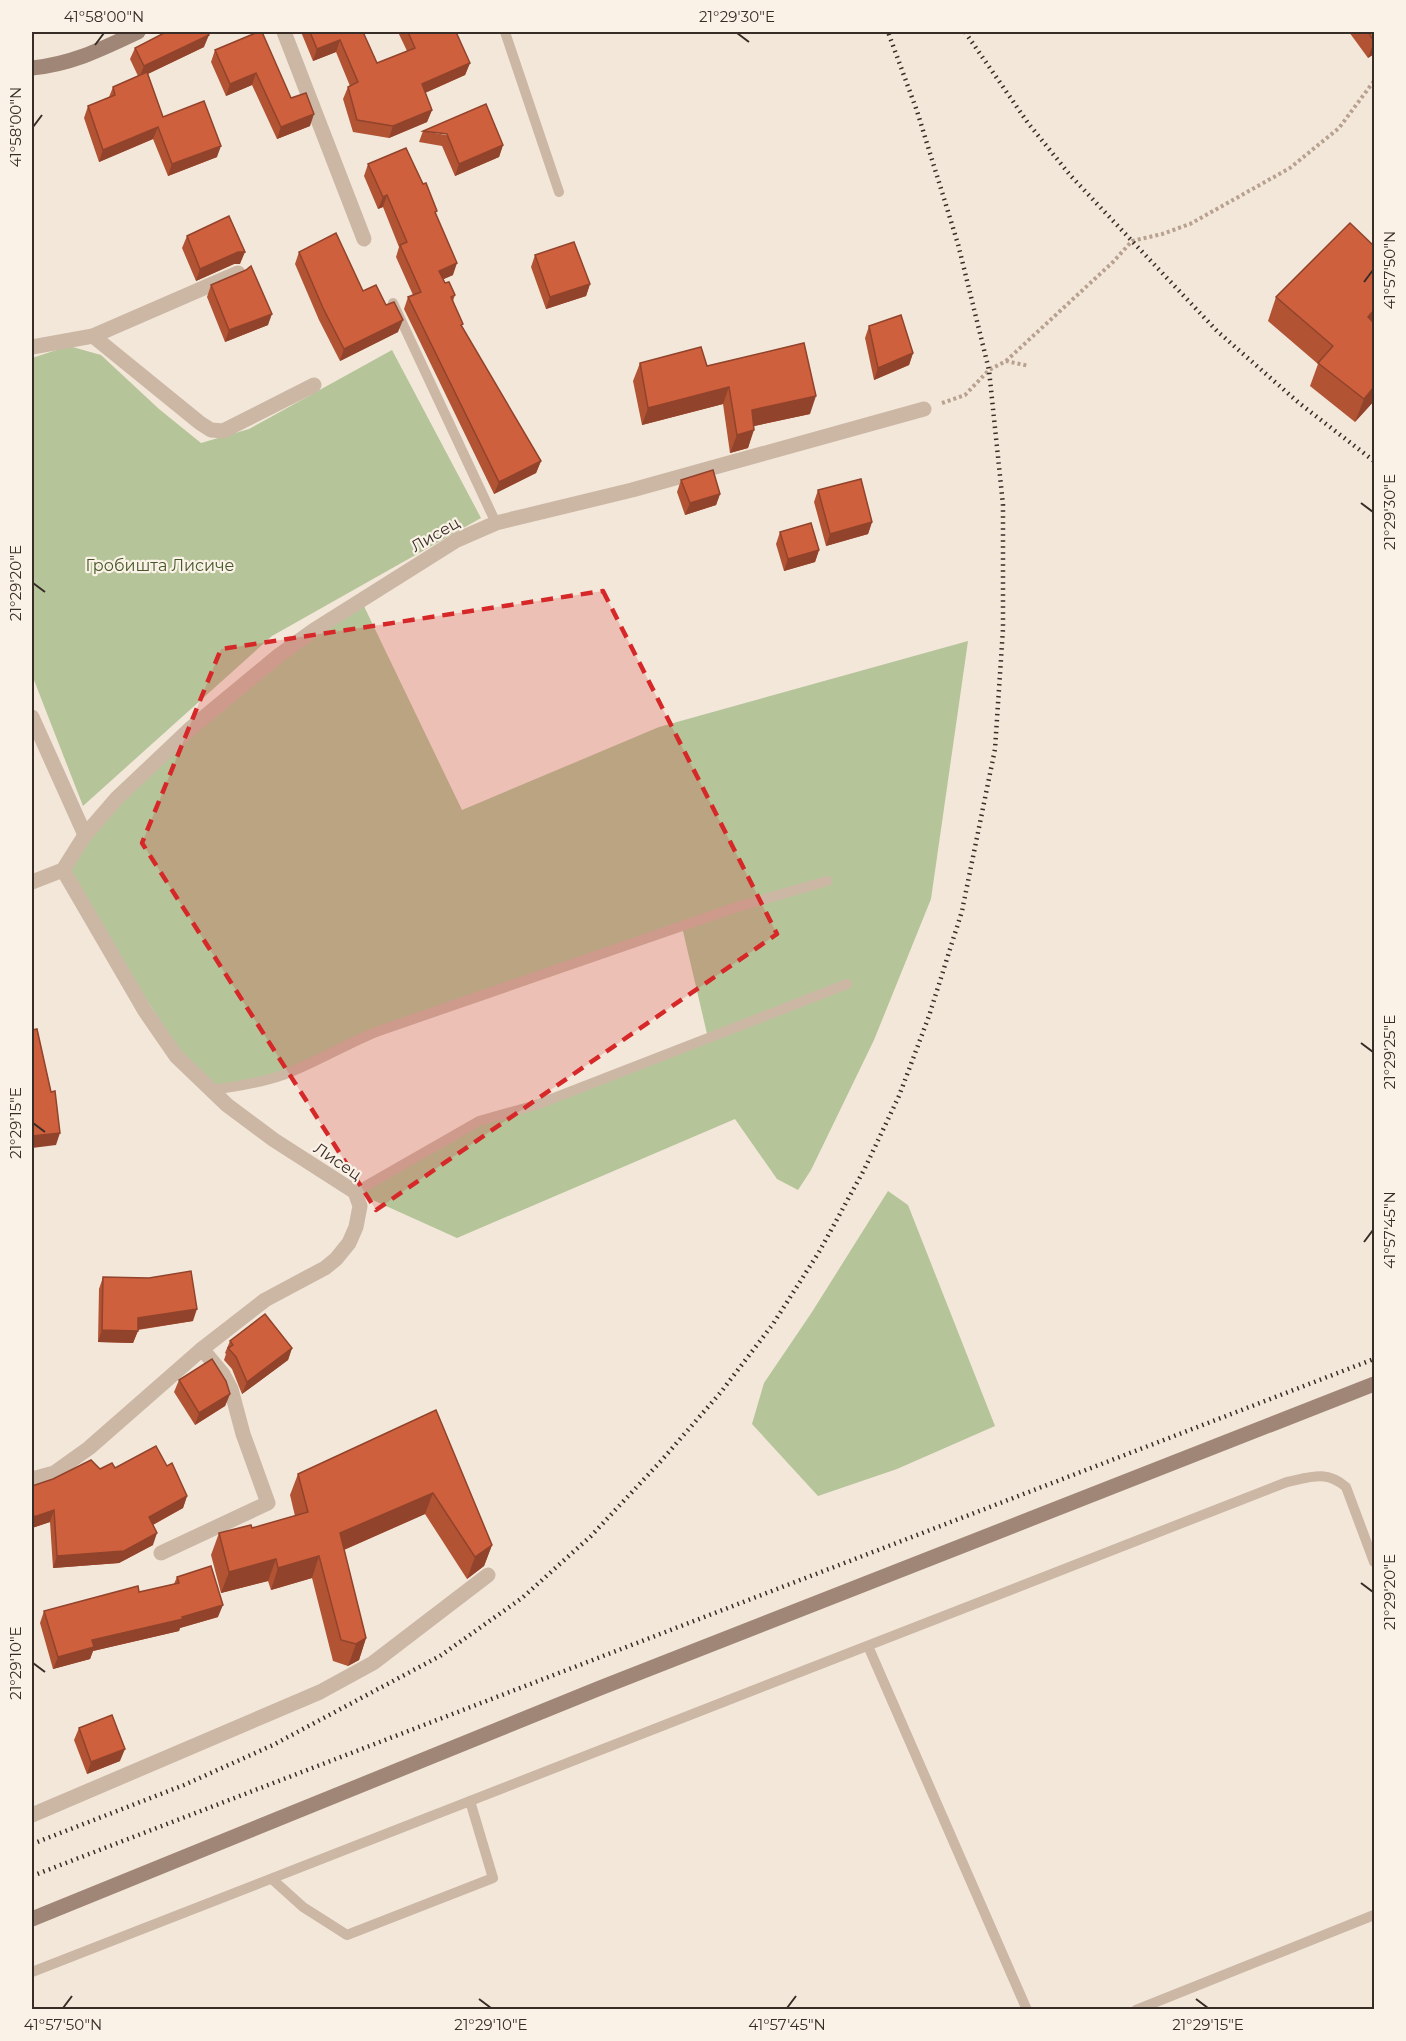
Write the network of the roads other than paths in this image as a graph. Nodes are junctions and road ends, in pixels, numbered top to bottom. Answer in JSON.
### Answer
{"nodes":[{"id":1,"x":138,"y":32,"type":"edge"},
{"id":2,"x":284,"y":32,"type":"edge"},
{"id":3,"x":505,"y":32,"type":"edge"},
{"id":4,"x":32,"y":68,"type":"edge"},
{"id":5,"x":559,"y":192,"type":"dead end"},
{"id":6,"x":364,"y":239,"type":"dead end"},
{"id":7,"x":238,"y":273,"type":"edge"},
{"id":8,"x":393,"y":303,"type":"edge"},
{"id":9,"x":93,"y":336,"type":"junction"},
{"id":10,"x":32,"y":347,"type":"edge"},
{"id":11,"x":314,"y":385,"type":"dead end"},
{"id":12,"x":924,"y":409,"type":"road end"},
{"id":13,"x":496,"y":523,"type":"junction"},
{"id":14,"x":32,"y":717,"type":"edge"},
{"id":15,"x":85,"y":835,"type":"junction"},
{"id":16,"x":63,"y":870,"type":"junction"},
{"id":17,"x":827,"y":881,"type":"dead end"},
{"id":18,"x":32,"y":882,"type":"edge"},
{"id":19,"x":847,"y":984,"type":"dead end"},
{"id":20,"x":211,"y":1090,"type":"junction"},
{"id":21,"x":355,"y":1192,"type":"junction"},
{"id":22,"x":202,"y":1349,"type":"junction"},
{"id":23,"x":1374,"y":1384,"type":"edge"},
{"id":24,"x":32,"y":1479,"type":"edge"},
{"id":25,"x":161,"y":1553,"type":"dead end"},
{"id":26,"x":1374,"y":1562,"type":"edge"},
{"id":27,"x":488,"y":1575,"type":"dead end"},
{"id":28,"x":868,"y":1646,"type":"junction"},
{"id":29,"x":470,"y":1801,"type":"junction"},
{"id":30,"x":32,"y":1815,"type":"edge"},
{"id":31,"x":272,"y":1879,"type":"junction"},
{"id":32,"x":1374,"y":1914,"type":"edge"},
{"id":33,"x":32,"y":1920,"type":"edge"},
{"id":34,"x":32,"y":1972,"type":"edge"},
{"id":35,"x":1027,"y":2010,"type":"edge"},
{"id":36,"x":1136,"y":2010,"type":"edge"}],
"edges":[{"from":1,"to":4,"type":"street"},
{"from":2,"to":6,"type":"street"},
{"from":3,"to":5,"type":"lane"},
{"from":7,"to":9,"type":"street"},
{"from":8,"to":13,"type":"lane"},
{"from":9,"to":10,"type":"street"},
{"from":9,"to":11,"type":"street"},
{"from":12,"to":13,"type":"street","name":"Лисец"},
{"from":13,"to":15,"type":"street","name":"Лисец"},
{"from":14,"to":15,"type":"street"},
{"from":15,"to":16,"type":"street","name":"Лисец"},
{"from":16,"to":18,"type":"street"},
{"from":16,"to":20,"type":"street","name":"Лисец"},
{"from":17,"to":20,"type":"lane"},
{"from":19,"to":21,"type":"lane"},
{"from":20,"to":21,"type":"street","name":"Лисец"},
{"from":21,"to":22,"type":"street","name":"Лисец"},
{"from":22,"to":24,"type":"street","name":"Лисец"},
{"from":22,"to":25,"type":"street"},
{"from":23,"to":33,"type":"street"},
{"from":26,"to":28,"type":"lane"},
{"from":27,"to":30,"type":"street"},
{"from":28,"to":29,"type":"lane"},
{"from":28,"to":35,"type":"lane"},
{"from":29,"to":31,"type":"lane"},
{"from":29,"to":31,"type":"lane"},
{"from":31,"to":34,"type":"lane"},
{"from":32,"to":36,"type":"lane"}]}
